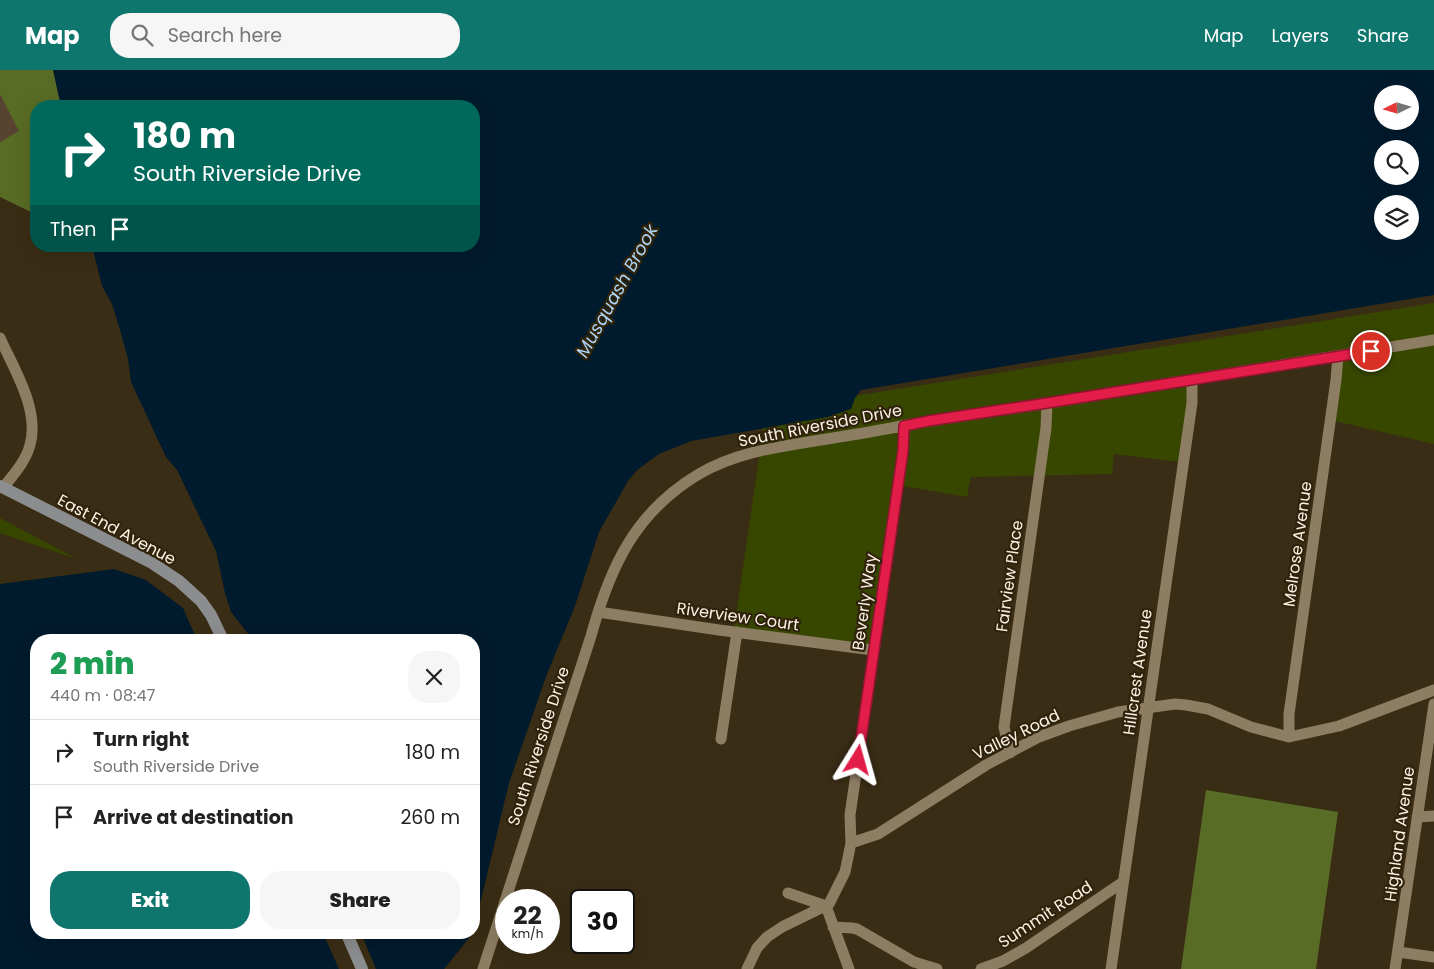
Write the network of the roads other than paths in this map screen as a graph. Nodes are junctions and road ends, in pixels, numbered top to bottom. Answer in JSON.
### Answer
{"nodes":[{"id":1,"x":0,"y":338,"type":"edge"},
{"id":2,"x":1434,"y":340,"type":"edge"},
{"id":3,"x":1338,"y":356,"type":"junction"},
{"id":4,"x":1192,"y":380,"type":"junction"},
{"id":5,"x":1047,"y":403,"type":"junction"},
{"id":6,"x":904,"y":426,"type":"junction"},
{"id":7,"x":2,"y":487,"type":"edge"},
{"id":8,"x":598,"y":612,"type":"junction"},
{"id":9,"x":737,"y":632,"type":"junction"},
{"id":10,"x":220,"y":634,"type":"edge"},
{"id":11,"x":874,"y":650,"type":"junction"},
{"id":12,"x":1434,"y":690,"type":"edge"},
{"id":13,"x":1434,"y":704,"type":"edge"},
{"id":14,"x":1148,"y":707,"type":"junction"},
{"id":15,"x":1289,"y":737,"type":"junction"},
{"id":16,"x":721,"y":739,"type":"dead end"},
{"id":17,"x":1010,"y":753,"type":"junction"},
{"id":18,"x":1434,"y":816,"type":"edge"},
{"id":19,"x":1417,"y":817,"type":"junction"},
{"id":20,"x":851,"y":843,"type":"junction"},
{"id":21,"x":1123,"y":882,"type":"junction"},
{"id":22,"x":788,"y":893,"type":"dead end"},
{"id":23,"x":826,"y":906,"type":"junction"},
{"id":24,"x":833,"y":927,"type":"junction"},
{"id":25,"x":349,"y":939,"type":"edge"},
{"id":26,"x":1398,"y":952,"type":"junction"},
{"id":27,"x":1434,"y":957,"type":"edge"},
{"id":28,"x":362,"y":969,"type":"edge"},
{"id":29,"x":483,"y":969,"type":"edge"},
{"id":30,"x":747,"y":969,"type":"edge"},
{"id":31,"x":849,"y":969,"type":"edge"},
{"id":32,"x":937,"y":969,"type":"edge"},
{"id":33,"x":982,"y":969,"type":"edge"},
{"id":34,"x":1111,"y":969,"type":"edge"},
{"id":35,"x":1395,"y":969,"type":"edge"}],
"edges":[{"from":1,"to":7,"type":"street"},
{"from":2,"to":3,"type":"street","name":"South Riverside Drive"},
{"from":3,"to":4,"type":"street","name":"South Riverside Drive"},
{"from":3,"to":15,"type":"street","name":"Melrose Avenue"},
{"from":4,"to":5,"type":"street","name":"South Riverside Drive"},
{"from":4,"to":14,"type":"street","name":"Hillcrest Avenue"},
{"from":5,"to":6,"type":"street","name":"South Riverside Drive"},
{"from":5,"to":17,"type":"street","name":"Fairview Place"},
{"from":6,"to":8,"type":"street","name":"South Riverside Drive"},
{"from":6,"to":11,"type":"street","name":"Beverly Way"},
{"from":7,"to":10,"type":"street","name":"East End Avenue"},
{"from":8,"to":9,"type":"street","name":"Riverview Court"},
{"from":8,"to":29,"type":"street","name":"South Riverside Drive"},
{"from":9,"to":11,"type":"street","name":"Riverview Court"},
{"from":9,"to":16,"type":"street"},
{"from":11,"to":20,"type":"street","name":"Beverly Way"},
{"from":12,"to":15,"type":"street","name":"Valley Road"},
{"from":13,"to":19,"type":"street","name":"Highland Avenue"},
{"from":14,"to":15,"type":"street","name":"Valley Road"},
{"from":14,"to":17,"type":"street","name":"Valley Road"},
{"from":14,"to":21,"type":"street","name":"Hillcrest Avenue"},
{"from":17,"to":20,"type":"street","name":"Valley Road"},
{"from":18,"to":19,"type":"street"},
{"from":19,"to":26,"type":"street","name":"Highland Avenue"},
{"from":20,"to":23,"type":"street"},
{"from":21,"to":33,"type":"street","name":"Summit Road"},
{"from":21,"to":34,"type":"street","name":"Hillcrest Avenue"},
{"from":22,"to":23,"type":"street"},
{"from":23,"to":24,"type":"street"},
{"from":23,"to":30,"type":"street"},
{"from":24,"to":31,"type":"street"},
{"from":24,"to":32,"type":"street"},
{"from":25,"to":28,"type":"street"},
{"from":26,"to":27,"type":"street"},
{"from":26,"to":35,"type":"street","name":"Highland Avenue"}]}
